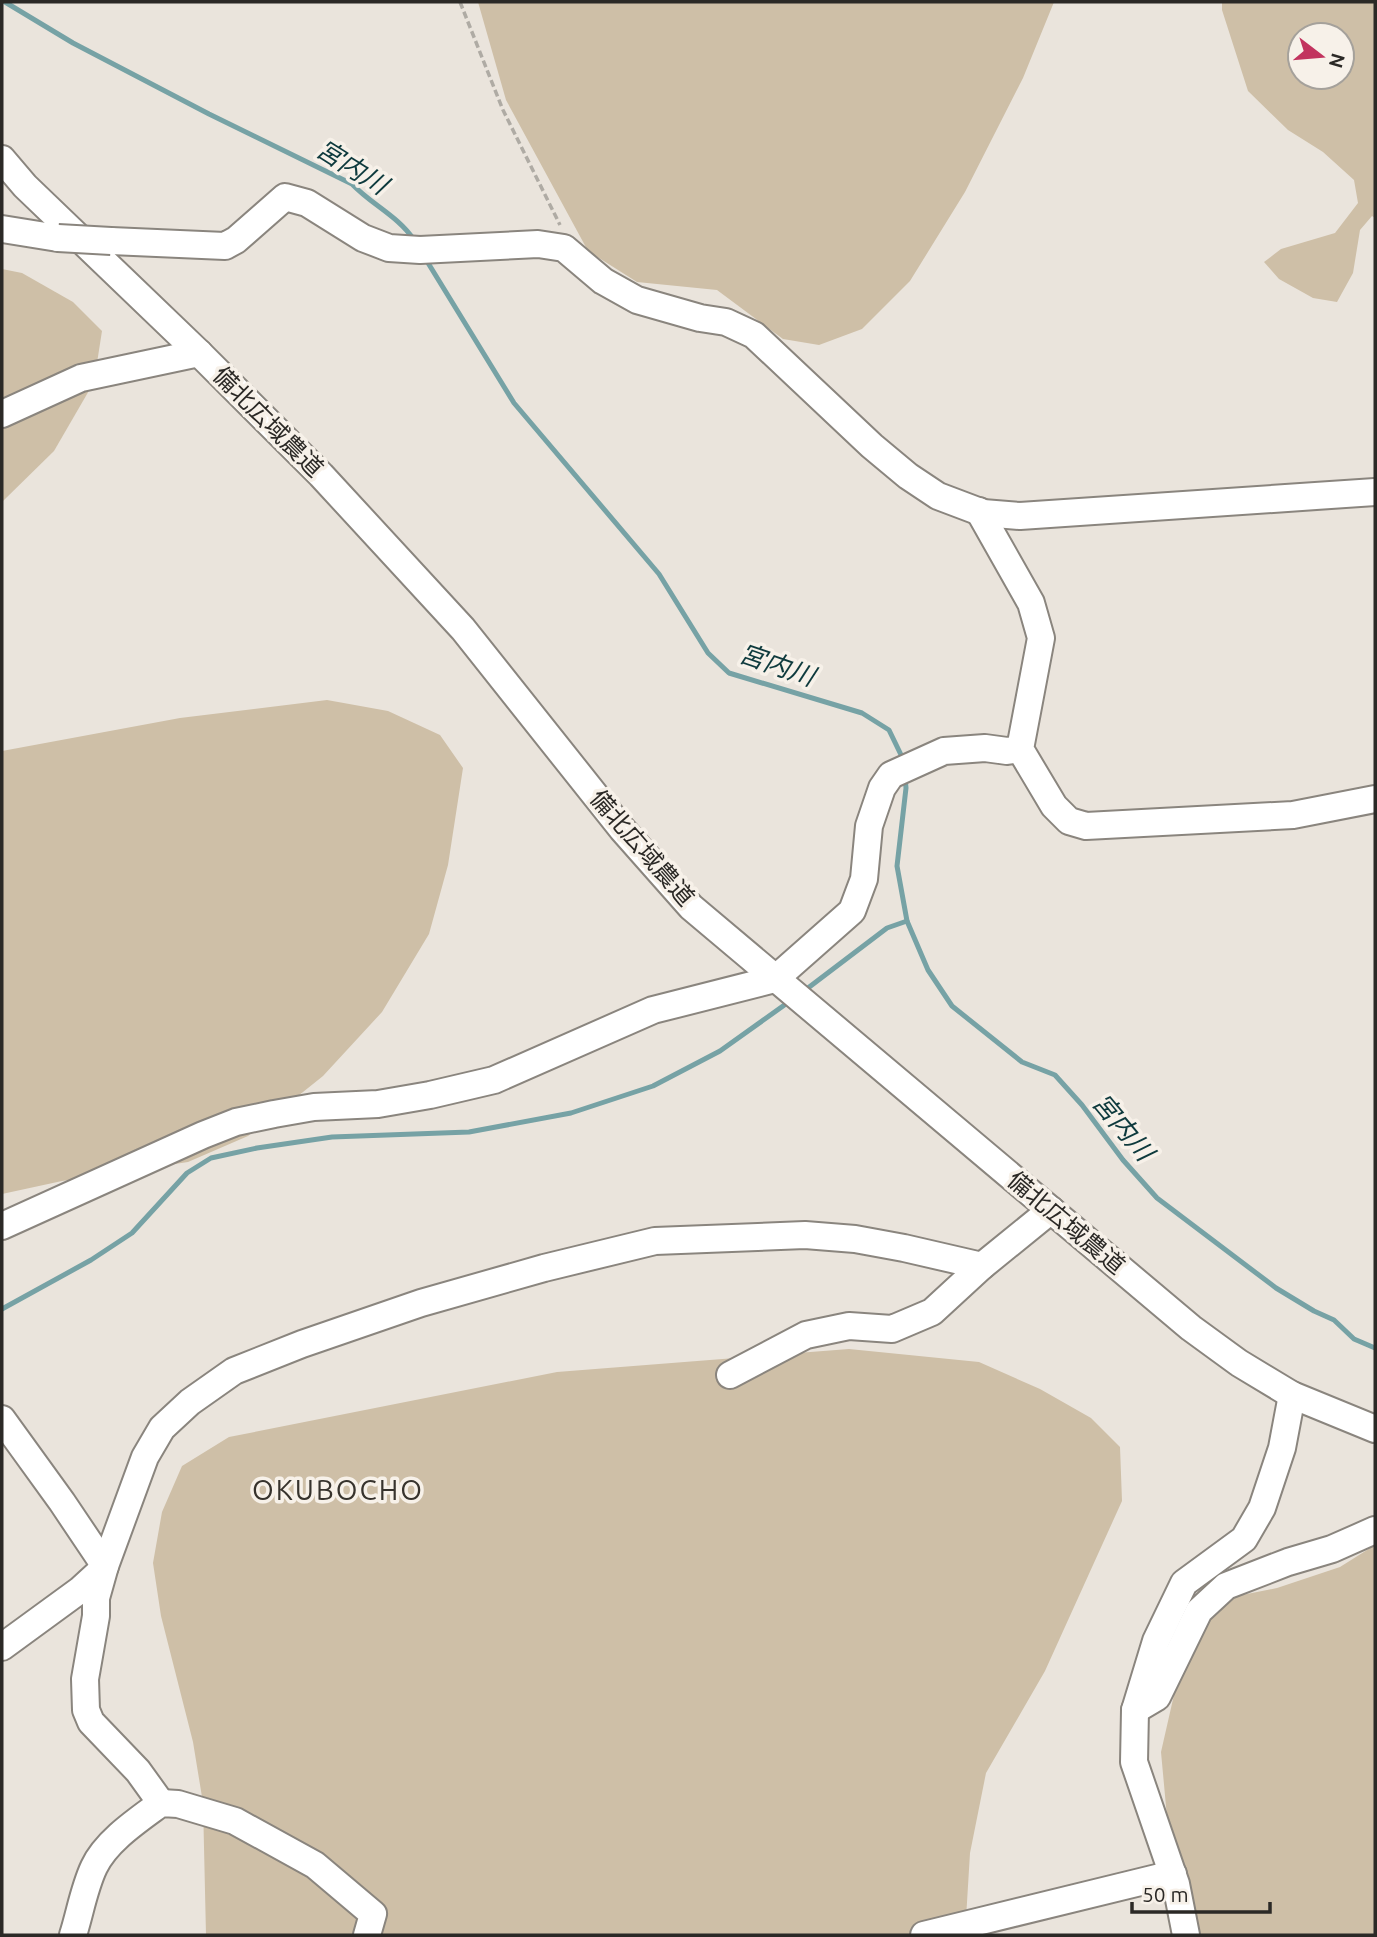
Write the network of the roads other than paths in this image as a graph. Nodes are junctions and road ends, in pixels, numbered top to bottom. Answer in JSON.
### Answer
{"nodes":[{"id":1,"x":2,"y":159,"type":"edge"},
{"id":2,"x":2,"y":229,"type":"edge"},
{"id":3,"x":199,"y":353,"type":"junction"},
{"id":4,"x":2,"y":414,"type":"edge"},
{"id":5,"x":1375,"y":492,"type":"edge"},
{"id":6,"x":979,"y":511,"type":"junction"},
{"id":7,"x":1020,"y":749,"type":"junction"},
{"id":8,"x":1375,"y":799,"type":"edge"},
{"id":9,"x":775,"y":979,"type":"junction"},
{"id":10,"x":1051,"y":1210,"type":"junction"},
{"id":11,"x":2,"y":1226,"type":"edge"},
{"id":12,"x":982,"y":1266,"type":"junction"},
{"id":13,"x":730,"y":1375,"type":"dead end"},
{"id":14,"x":1292,"y":1395,"type":"junction"},
{"id":15,"x":2,"y":1419,"type":"edge"},
{"id":16,"x":1375,"y":1429,"type":"edge"},
{"id":17,"x":1375,"y":1530,"type":"edge"},
{"id":18,"x":105,"y":1566,"type":"junction"},
{"id":19,"x":2,"y":1647,"type":"edge"},
{"id":20,"x":1135,"y":1710,"type":"junction"},
{"id":21,"x":161,"y":1803,"type":"junction"},
{"id":22,"x":1173,"y":1874,"type":"junction"},
{"id":23,"x":73,"y":1935,"type":"edge"},
{"id":24,"x":367,"y":1935,"type":"edge"},
{"id":25,"x":924,"y":1935,"type":"edge"},
{"id":26,"x":1185,"y":1935,"type":"edge"}],
"edges":[{"from":1,"to":3,"type":"street","name":"備北広域農道"},
{"from":2,"to":6,"type":"street","bridge":true},
{"from":3,"to":4,"type":"street"},
{"from":3,"to":9,"type":"street","name":"備北広域農道"},
{"from":5,"to":6,"type":"street"},
{"from":6,"to":7,"type":"street"},
{"from":7,"to":8,"type":"street"},
{"from":7,"to":9,"type":"street"},
{"from":9,"to":10,"type":"street","name":"備北広域農道"},
{"from":9,"to":11,"type":"street"},
{"from":10,"to":12,"type":"street"},
{"from":10,"to":14,"type":"street","name":"備北広域農道"},
{"from":12,"to":13,"type":"street"},
{"from":12,"to":18,"type":"street"},
{"from":14,"to":16,"type":"street","name":"備北広域農道"},
{"from":14,"to":20,"type":"street"},
{"from":15,"to":18,"type":"street"},
{"from":17,"to":20,"type":"street"},
{"from":18,"to":19,"type":"street"},
{"from":18,"to":21,"type":"street"},
{"from":20,"to":22,"type":"street"},
{"from":21,"to":23,"type":"street"},
{"from":21,"to":24,"type":"street"},
{"from":22,"to":25,"type":"street"},
{"from":22,"to":26,"type":"street"}]}
